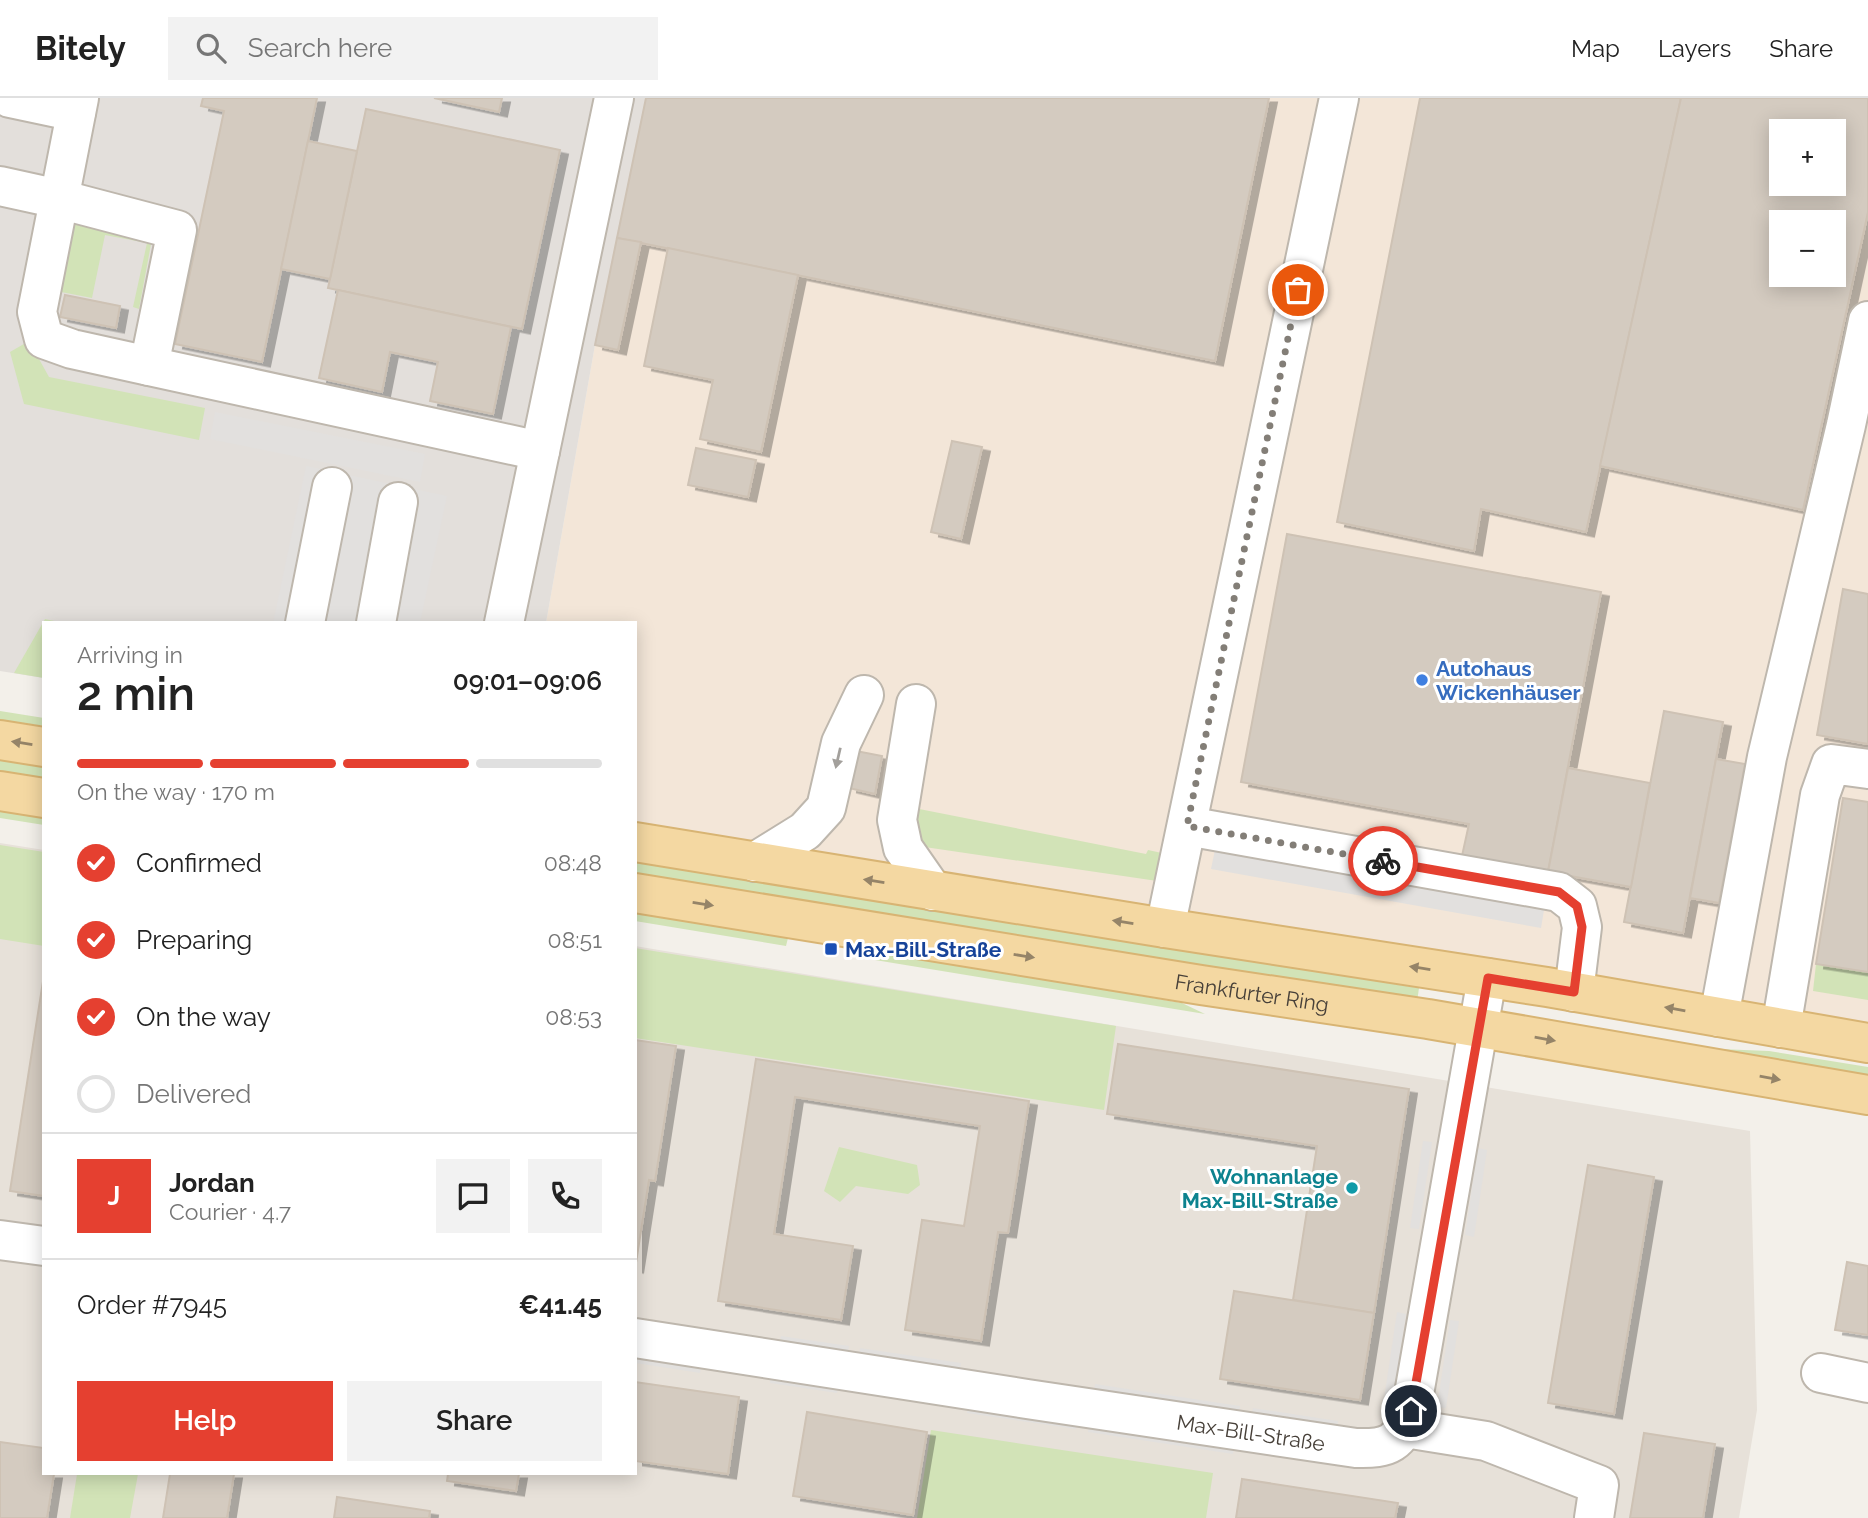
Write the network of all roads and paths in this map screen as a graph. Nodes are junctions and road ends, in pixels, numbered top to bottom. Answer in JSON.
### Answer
{"nodes":[{"id":1,"x":10,"y":98,"type":"edge"},
{"id":2,"x":614,"y":98,"type":"edge"},
{"id":3,"x":1339,"y":98,"type":"edge"},
{"id":4,"x":78,"y":105,"type":"edge"},
{"id":5,"x":0,"y":186,"type":"edge"},
{"id":6,"x":60,"y":199,"type":"junction"},
{"id":7,"x":1868,"y":321,"type":"edge"},
{"id":8,"x":149,"y":366,"type":"junction"},
{"id":9,"x":1857,"y":427,"type":"edge"},
{"id":10,"x":540,"y":451,"type":"junction"},
{"id":11,"x":332,"y":487,"type":"dead end"},
{"id":12,"x":398,"y":502,"type":"dead end"},
{"id":13,"x":304,"y":621,"type":"edge"},
{"id":14,"x":376,"y":621,"type":"edge"},
{"id":15,"x":503,"y":621,"type":"edge"},
{"id":16,"x":863,"y":695,"type":"dead end"},
{"id":17,"x":916,"y":704,"type":"dead end"},
{"id":18,"x":0,"y":740,"type":"edge"},
{"id":19,"x":42,"y":747,"type":"edge"},
{"id":20,"x":1868,"y":769,"type":"edge"},
{"id":21,"x":0,"y":791,"type":"edge"},
{"id":22,"x":42,"y":798,"type":"edge"},
{"id":23,"x":1187,"y":826,"type":"junction"},
{"id":24,"x":637,"y":842,"type":"edge"},
{"id":25,"x":755,"y":862,"type":"junction"},
{"id":26,"x":933,"y":891,"type":"junction"},
{"id":27,"x":637,"y":893,"type":"edge"},
{"id":28,"x":1165,"y":929,"type":"junction"},
{"id":29,"x":1488,"y":978,"type":"junction"},
{"id":30,"x":1574,"y":992,"type":"junction"},
{"id":31,"x":1719,"y":1017,"type":"junction"},
{"id":32,"x":1478,"y":1028,"type":"junction"},
{"id":33,"x":1781,"y":1028,"type":"junction"},
{"id":34,"x":1868,"y":1043,"type":"edge"},
{"id":35,"x":1868,"y":1095,"type":"edge"},
{"id":36,"x":0,"y":1240,"type":"edge"},
{"id":37,"x":42,"y":1247,"type":"edge"},
{"id":38,"x":637,"y":1338,"type":"edge"},
{"id":39,"x":1821,"y":1373,"type":"dead end"},
{"id":40,"x":1868,"y":1383,"type":"edge"},
{"id":41,"x":1405,"y":1428,"type":"junction"},
{"id":42,"x":1594,"y":1518,"type":"edge"}],
"edges":[{"from":1,"to":4,"type":"street"},
{"from":2,"to":10,"type":"street"},
{"from":3,"to":23,"type":"street"},
{"from":4,"to":6,"type":"street"},
{"from":5,"to":6,"type":"street"},
{"from":6,"to":8,"type":"street"},
{"from":6,"to":8,"type":"street"},
{"from":7,"to":9,"type":"street"},
{"from":8,"to":10,"type":"street"},
{"from":9,"to":31,"type":"street"},
{"from":10,"to":15,"type":"street"},
{"from":11,"to":13,"type":"street"},
{"from":12,"to":14,"type":"street"},
{"from":16,"to":25,"type":"street","one_way":true},
{"from":17,"to":26,"type":"street"},
{"from":19,"to":18,"type":"main road","one_way":true},
{"from":20,"to":33,"type":"street"},
{"from":21,"to":22,"type":"main road"},
{"from":23,"to":28,"type":"street"},
{"from":23,"to":30,"type":"street"},
{"from":24,"to":25,"type":"main road"},
{"from":26,"to":25,"type":"main road","one_way":true},
{"from":28,"to":26,"type":"main road","one_way":true},
{"from":27,"to":32,"type":"main road","name":"Frankfurter Ring","one_way":true},
{"from":29,"to":28,"type":"main road","one_way":true},
{"from":29,"to":30,"type":"main road"},
{"from":29,"to":32,"type":"street"},
{"from":31,"to":30,"type":"main road","one_way":true},
{"from":31,"to":33,"type":"main road"},
{"from":32,"to":35,"type":"main road","name":"Frankfurter Ring","one_way":true},
{"from":32,"to":41,"type":"street"},
{"from":33,"to":34,"type":"main road"},
{"from":36,"to":37,"type":"street"},
{"from":38,"to":41,"type":"street","name":"Max-Bill-Straße"},
{"from":39,"to":40,"type":"street"},
{"from":41,"to":42,"type":"street"}]}
